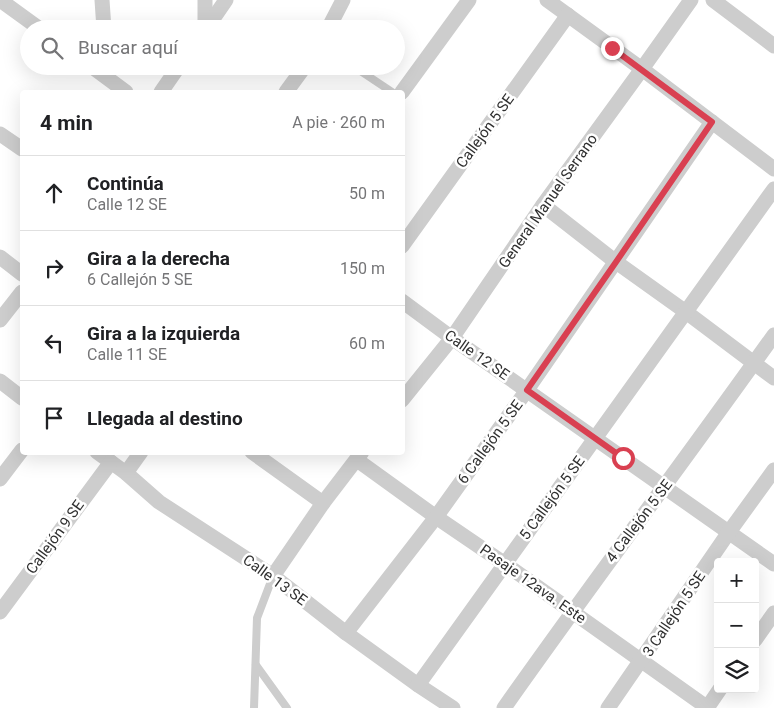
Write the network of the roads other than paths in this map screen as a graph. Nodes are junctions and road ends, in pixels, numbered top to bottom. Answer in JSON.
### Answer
{"nodes":[{"id":1,"x":0,"y":0,"type":"edge"},
{"id":2,"x":102,"y":0,"type":"edge"},
{"id":3,"x":205,"y":0,"type":"edge"},
{"id":4,"x":226,"y":0,"type":"edge"},
{"id":5,"x":343,"y":0,"type":"edge"},
{"id":6,"x":468,"y":0,"type":"edge"},
{"id":7,"x":547,"y":0,"type":"edge"},
{"id":8,"x":691,"y":0,"type":"edge"},
{"id":9,"x":713,"y":0,"type":"edge"},
{"id":10,"x":568,"y":16,"type":"junction"},
{"id":11,"x":28,"y":20,"type":"edge"},
{"id":12,"x":103,"y":20,"type":"edge"},
{"id":13,"x":206,"y":20,"type":"edge"},
{"id":14,"x":212,"y":20,"type":"edge"},
{"id":15,"x":333,"y":20,"type":"edge"},
{"id":16,"x":774,"y":46,"type":"edge"},
{"id":17,"x":642,"y":69,"type":"junction"},
{"id":18,"x":110,"y":75,"type":"edge"},
{"id":19,"x":173,"y":75,"type":"edge"},
{"id":20,"x":298,"y":75,"type":"edge"},
{"id":21,"x":366,"y":75,"type":"edge"},
{"id":22,"x":124,"y":90,"type":"edge"},
{"id":23,"x":162,"y":90,"type":"edge"},
{"id":24,"x":287,"y":90,"type":"edge"},
{"id":25,"x":389,"y":90,"type":"edge"},
{"id":26,"x":403,"y":90,"type":"edge"},
{"id":27,"x":712,"y":122,"type":"junction"},
{"id":28,"x":0,"y":134,"type":"edge"},
{"id":29,"x":20,"y":148,"type":"edge"},
{"id":30,"x":774,"y":169,"type":"edge"},
{"id":31,"x":774,"y":190,"type":"edge"},
{"id":32,"x":543,"y":205,"type":"junction"},
{"id":33,"x":405,"y":242,"type":"edge"},
{"id":34,"x":0,"y":257,"type":"edge"},
{"id":35,"x":616,"y":262,"type":"junction"},
{"id":36,"x":20,"y":272,"type":"edge"},
{"id":37,"x":20,"y":295,"type":"edge"},
{"id":38,"x":405,"y":303,"type":"edge"},
{"id":39,"x":686,"y":312,"type":"junction"},
{"id":40,"x":0,"y":320,"type":"edge"},
{"id":41,"x":774,"y":335,"type":"edge"},
{"id":42,"x":452,"y":338,"type":"junction"},
{"id":43,"x":754,"y":364,"type":"junction"},
{"id":44,"x":774,"y":378,"type":"edge"},
{"id":45,"x":0,"y":381,"type":"edge"},
{"id":46,"x":527,"y":390,"type":"junction"},
{"id":47,"x":20,"y":396,"type":"edge"},
{"id":48,"x":405,"y":396,"type":"edge"},
{"id":49,"x":596,"y":438,"type":"junction"},
{"id":50,"x":20,"y":453,"type":"edge"},
{"id":51,"x":102,"y":455,"type":"edge"},
{"id":52,"x":139,"y":455,"type":"edge"},
{"id":53,"x":256,"y":455,"type":"edge"},
{"id":54,"x":360,"y":456,"type":"edge"},
{"id":55,"x":111,"y":462,"type":"junction"},
{"id":56,"x":774,"y":470,"type":"edge"},
{"id":57,"x":126,"y":473,"type":"junction"},
{"id":58,"x":0,"y":479,"type":"edge"},
{"id":59,"x":665,"y":487,"type":"junction"},
{"id":60,"x":323,"y":503,"type":"junction"},
{"id":61,"x":436,"y":516,"type":"junction"},
{"id":62,"x":729,"y":532,"type":"junction"},
{"id":63,"x":505,"y":564,"type":"junction"},
{"id":64,"x":774,"y":564,"type":"edge"},
{"id":65,"x":272,"y":576,"type":"junction"},
{"id":66,"x":0,"y":612,"type":"edge"},
{"id":67,"x":572,"y":612,"type":"junction"},
{"id":68,"x":774,"y":613,"type":"edge"},
{"id":69,"x":346,"y":633,"type":"junction"},
{"id":70,"x":759,"y":634,"type":"edge"},
{"id":71,"x":641,"y":661,"type":"junction"},
{"id":72,"x":256,"y":666,"type":"junction"},
{"id":73,"x":418,"y":685,"type":"junction"},
{"id":74,"x":717,"y":693,"type":"edge"},
{"id":75,"x":254,"y":708,"type":"edge"},
{"id":76,"x":287,"y":708,"type":"edge"},
{"id":77,"x":452,"y":708,"type":"edge"},
{"id":78,"x":504,"y":708,"type":"edge"},
{"id":79,"x":608,"y":708,"type":"edge"},
{"id":80,"x":707,"y":708,"type":"edge"}],
"edges":[{"from":1,"to":11,"type":"street"},
{"from":2,"to":12,"type":"street"},
{"from":3,"to":13,"type":"street"},
{"from":4,"to":14,"type":"street"},
{"from":5,"to":15,"type":"street"},
{"from":6,"to":26,"type":"street"},
{"from":7,"to":10,"type":"street"},
{"from":8,"to":17,"type":"street","name":"General Manuel Serrano"},
{"from":9,"to":16,"type":"street"},
{"from":10,"to":17,"type":"street"},
{"from":10,"to":33,"type":"street","name":"Callejón 5 SE"},
{"from":17,"to":27,"type":"street"},
{"from":17,"to":32,"type":"street","name":"General Manuel Serrano"},
{"from":18,"to":22,"type":"street"},
{"from":19,"to":23,"type":"street"},
{"from":20,"to":24,"type":"street"},
{"from":21,"to":25,"type":"lane"},
{"from":27,"to":30,"type":"street"},
{"from":27,"to":35,"type":"street","name":"6 Callejón 5 SE"},
{"from":28,"to":29,"type":"street"},
{"from":31,"to":39,"type":"street","name":"5 Callejón 5 SE"},
{"from":32,"to":35,"type":"street"},
{"from":32,"to":42,"type":"street","name":"General Manuel Serrano"},
{"from":34,"to":36,"type":"street"},
{"from":35,"to":39,"type":"street"},
{"from":35,"to":46,"type":"street","name":"6 Callejón 5 SE"},
{"from":37,"to":40,"type":"street"},
{"from":38,"to":42,"type":"street","name":"Calle 12 SE"},
{"from":39,"to":43,"type":"street"},
{"from":39,"to":49,"type":"street","name":"5 Callejón 5 SE"},
{"from":41,"to":43,"type":"street","name":"4 Callejón 5 SE"},
{"from":42,"to":46,"type":"street","name":"Calle 12 SE"},
{"from":42,"to":48,"type":"street","name":"General Manuel Serrano"},
{"from":43,"to":44,"type":"street"},
{"from":43,"to":59,"type":"street","name":"4 Callejón 5 SE"},
{"from":45,"to":47,"type":"street"},
{"from":46,"to":49,"type":"street","name":"Calle 12 SE"},
{"from":46,"to":61,"type":"street","name":"6 Callejón 5 SE"},
{"from":49,"to":59,"type":"street","name":"Calle 12 SE"},
{"from":49,"to":63,"type":"street","name":"5 Callejón 5 SE"},
{"from":50,"to":58,"type":"street"},
{"from":51,"to":55,"type":"street","name":"Calle 13 SE"},
{"from":52,"to":57,"type":"street"},
{"from":53,"to":60,"type":"street"},
{"from":54,"to":60,"type":"street"},
{"from":54,"to":61,"type":"street","name":"Pasaje 12ava. Este"},
{"from":55,"to":57,"type":"street","name":"Calle 13 SE"},
{"from":55,"to":66,"type":"street","name":"Callejón 9 SE"},
{"from":56,"to":62,"type":"street","name":"3 Callejón 5 SE"},
{"from":57,"to":65,"type":"street","name":"Calle 13 SE"},
{"from":59,"to":62,"type":"street","name":"Calle 12 SE"},
{"from":59,"to":67,"type":"street","name":"4 Callejón 5 SE"},
{"from":60,"to":65,"type":"street"},
{"from":61,"to":63,"type":"street","name":"Pasaje 12ava. Este"},
{"from":61,"to":69,"type":"street","name":"6 Callejón 5 SE"},
{"from":62,"to":64,"type":"street","name":"Calle 12 SE"},
{"from":62,"to":71,"type":"street","name":"3 Callejón 5 SE"},
{"from":63,"to":67,"type":"street","name":"Pasaje 12ava. Este"},
{"from":63,"to":73,"type":"street","name":"5 Callejón 5 SE"},
{"from":65,"to":69,"type":"street","name":"Calle 13 SE"},
{"from":65,"to":72,"type":"lane"},
{"from":67,"to":71,"type":"street","name":"Pasaje 12ava. Este"},
{"from":67,"to":78,"type":"street","name":"4 Callejón 5 SE"},
{"from":68,"to":70,"type":"street"},
{"from":69,"to":73,"type":"street","name":"Calle 13 SE"},
{"from":71,"to":79,"type":"street","name":"3 Callejón 5 SE"},
{"from":71,"to":80,"type":"street","name":"Pasaje 12ava. Este"},
{"from":72,"to":75,"type":"lane"},
{"from":72,"to":76,"type":"lane"},
{"from":73,"to":77,"type":"street","name":"Calle 13 SE"},
{"from":74,"to":80,"type":"street"}]}
